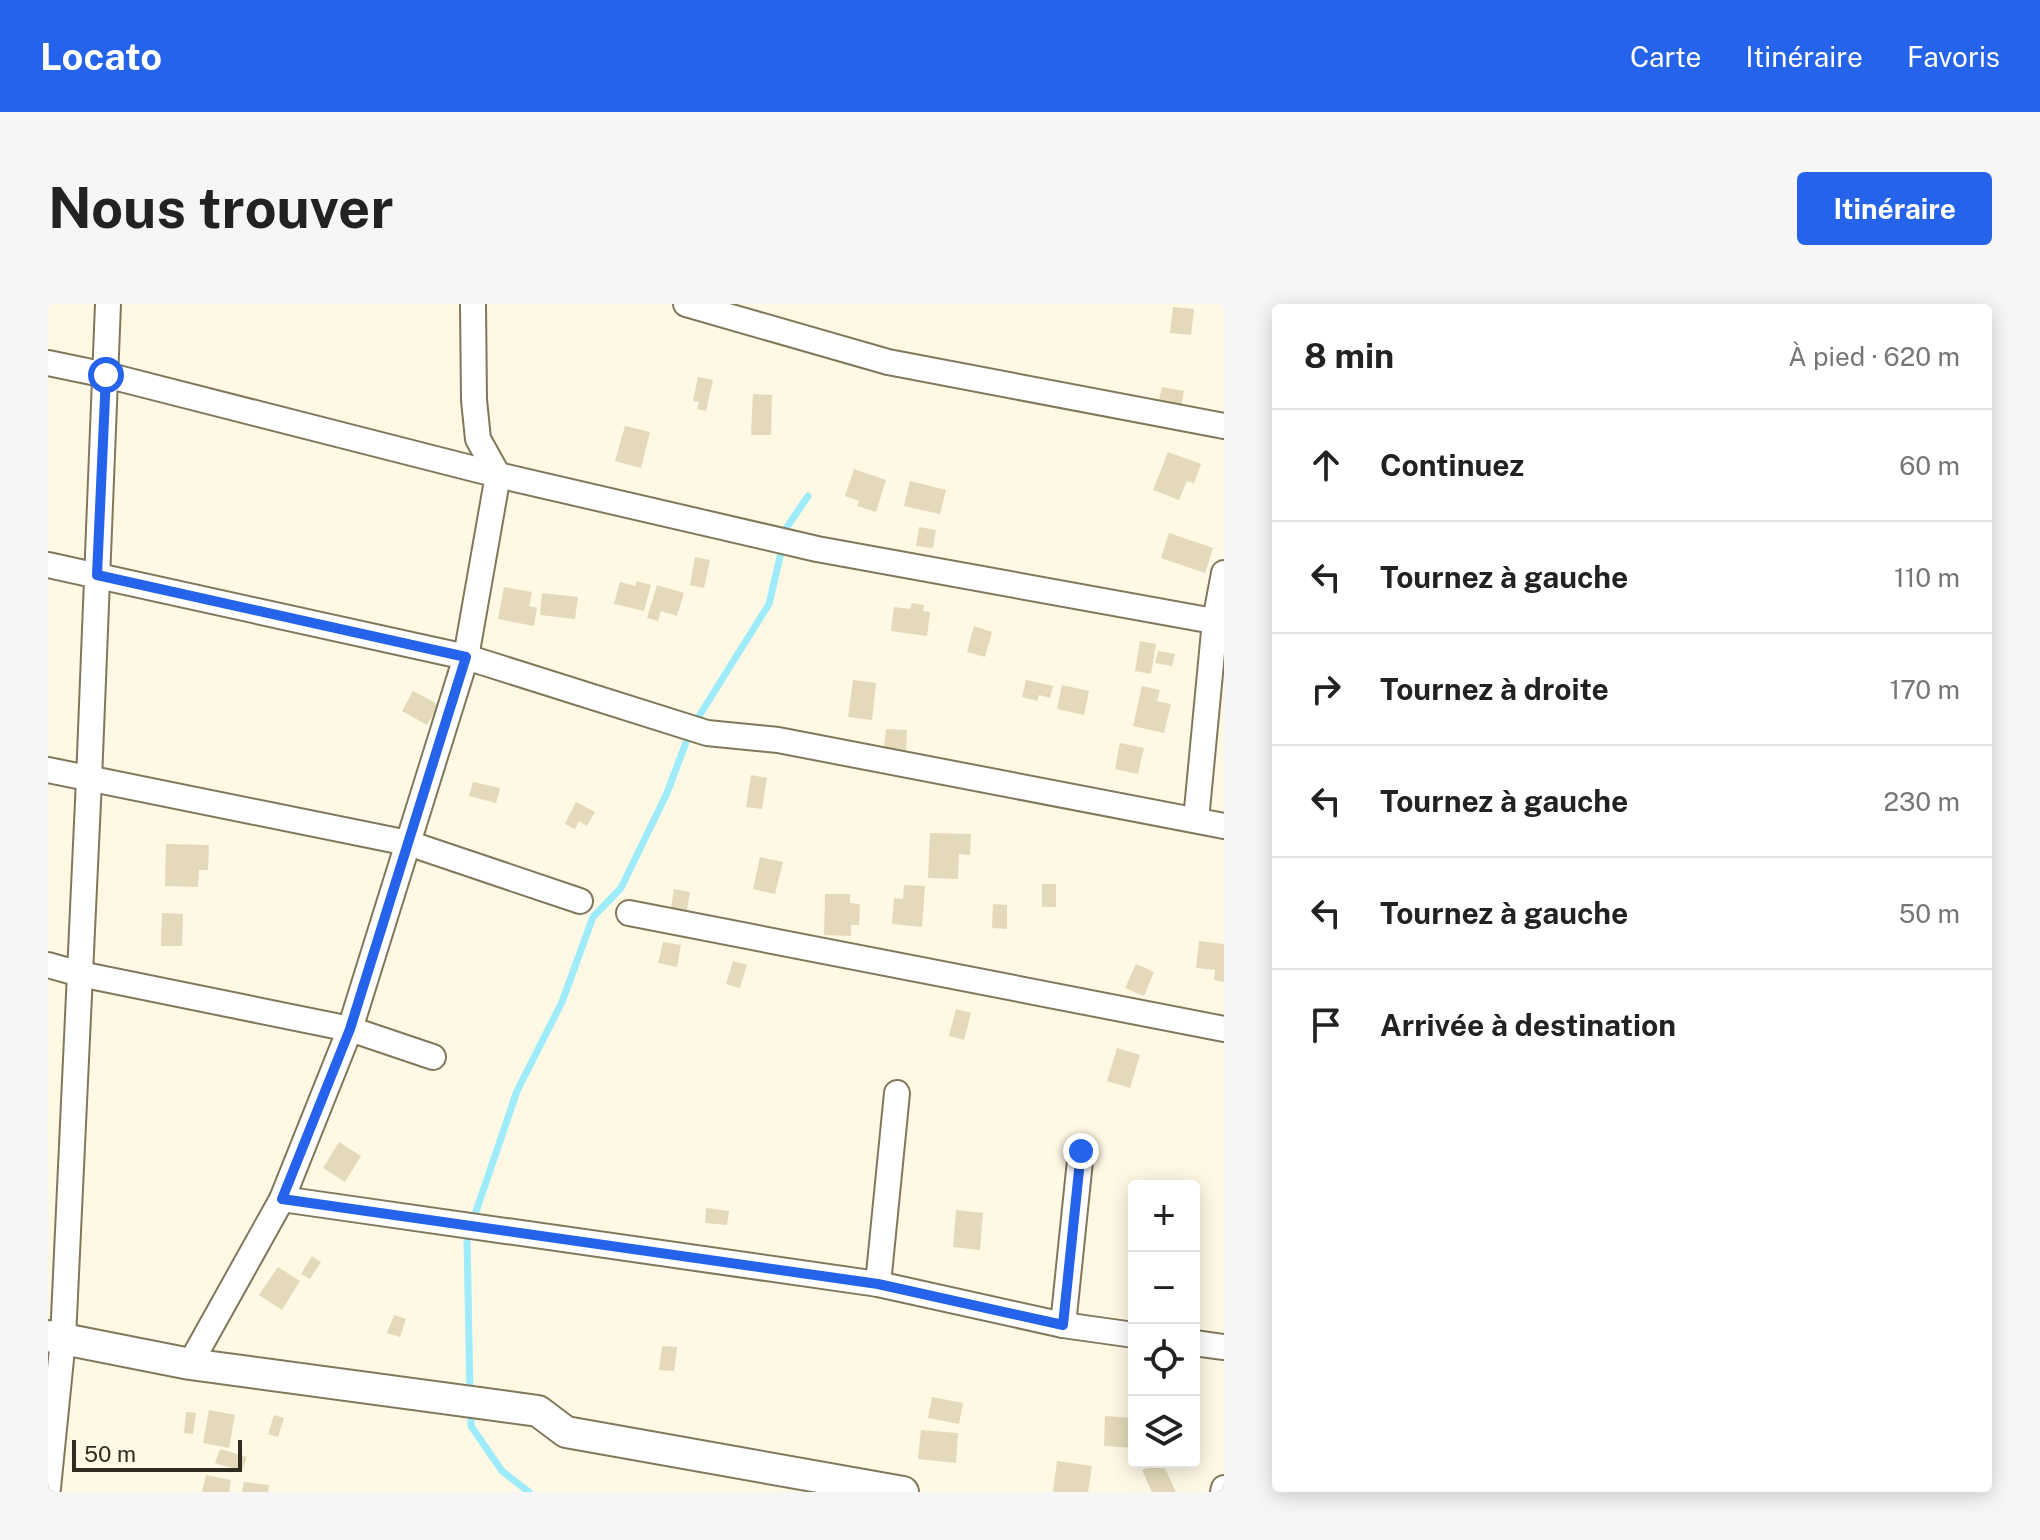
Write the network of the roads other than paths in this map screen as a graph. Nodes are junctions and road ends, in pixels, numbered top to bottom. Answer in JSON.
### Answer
{"nodes":[{"id":1,"x":108,"y":304,"type":"edge"},
{"id":2,"x":473,"y":304,"type":"edge"},
{"id":3,"x":686,"y":304,"type":"edge"},
{"id":4,"x":48,"y":363,"type":"edge"},
{"id":5,"x":106,"y":375,"type":"junction"},
{"id":6,"x":1224,"y":426,"type":"edge"},
{"id":7,"x":498,"y":475,"type":"junction"},
{"id":8,"x":48,"y":565,"type":"edge"},
{"id":9,"x":1224,"y":573,"type":"edge"},
{"id":10,"x":97,"y":575,"type":"junction"},
{"id":11,"x":1219,"y":622,"type":"edge"},
{"id":12,"x":466,"y":657,"type":"junction"},
{"id":13,"x":48,"y":770,"type":"edge"},
{"id":14,"x":89,"y":780,"type":"junction"},
{"id":15,"x":1196,"y":820,"type":"junction"},
{"id":16,"x":1224,"y":826,"type":"edge"},
{"id":17,"x":408,"y":843,"type":"junction"},
{"id":18,"x":580,"y":901,"type":"dead end"},
{"id":19,"x":629,"y":913,"type":"dead end"},
{"id":20,"x":48,"y":965,"type":"edge"},
{"id":21,"x":80,"y":974,"type":"junction"},
{"id":22,"x":350,"y":1029,"type":"junction"},
{"id":23,"x":1224,"y":1029,"type":"edge"},
{"id":24,"x":433,"y":1057,"type":"dead end"},
{"id":25,"x":897,"y":1093,"type":"dead end"},
{"id":26,"x":1081,"y":1151,"type":"dead end"},
{"id":27,"x":282,"y":1199,"type":"junction"},
{"id":28,"x":878,"y":1284,"type":"junction"},
{"id":29,"x":1063,"y":1325,"type":"junction"},
{"id":30,"x":1128,"y":1334,"type":"edge"},
{"id":31,"x":55,"y":1337,"type":"edge"},
{"id":32,"x":1200,"y":1344,"type":"edge"},
{"id":33,"x":1224,"y":1347,"type":"edge"},
{"id":34,"x":190,"y":1364,"type":"junction"},
{"id":35,"x":48,"y":1488,"type":"edge"},
{"id":36,"x":903,"y":1492,"type":"edge"}],
"edges":[{"from":1,"to":5,"type":"street"},
{"from":2,"to":7,"type":"street"},
{"from":3,"to":6,"type":"street"},
{"from":4,"to":5,"type":"street"},
{"from":5,"to":7,"type":"street"},
{"from":5,"to":10,"type":"street"},
{"from":7,"to":11,"type":"street"},
{"from":7,"to":12,"type":"street"},
{"from":8,"to":10,"type":"street"},
{"from":9,"to":11,"type":"street"},
{"from":10,"to":12,"type":"street"},
{"from":10,"to":14,"type":"street"},
{"from":11,"to":15,"type":"street"},
{"from":12,"to":15,"type":"street"},
{"from":12,"to":17,"type":"street"},
{"from":13,"to":14,"type":"street"},
{"from":14,"to":17,"type":"street"},
{"from":14,"to":21,"type":"street"},
{"from":15,"to":16,"type":"street"},
{"from":17,"to":18,"type":"street"},
{"from":17,"to":22,"type":"street"},
{"from":19,"to":23,"type":"street"},
{"from":20,"to":21,"type":"street"},
{"from":21,"to":22,"type":"street"},
{"from":21,"to":31,"type":"street"},
{"from":22,"to":24,"type":"street"},
{"from":22,"to":27,"type":"street"},
{"from":25,"to":28,"type":"street"},
{"from":26,"to":29,"type":"street"},
{"from":27,"to":28,"type":"street"},
{"from":27,"to":34,"type":"street"},
{"from":28,"to":29,"type":"street"},
{"from":29,"to":30,"type":"street"},
{"from":31,"to":34,"type":"street"},
{"from":31,"to":35,"type":"street"},
{"from":32,"to":33,"type":"street"},
{"from":34,"to":36,"type":"street"}]}
